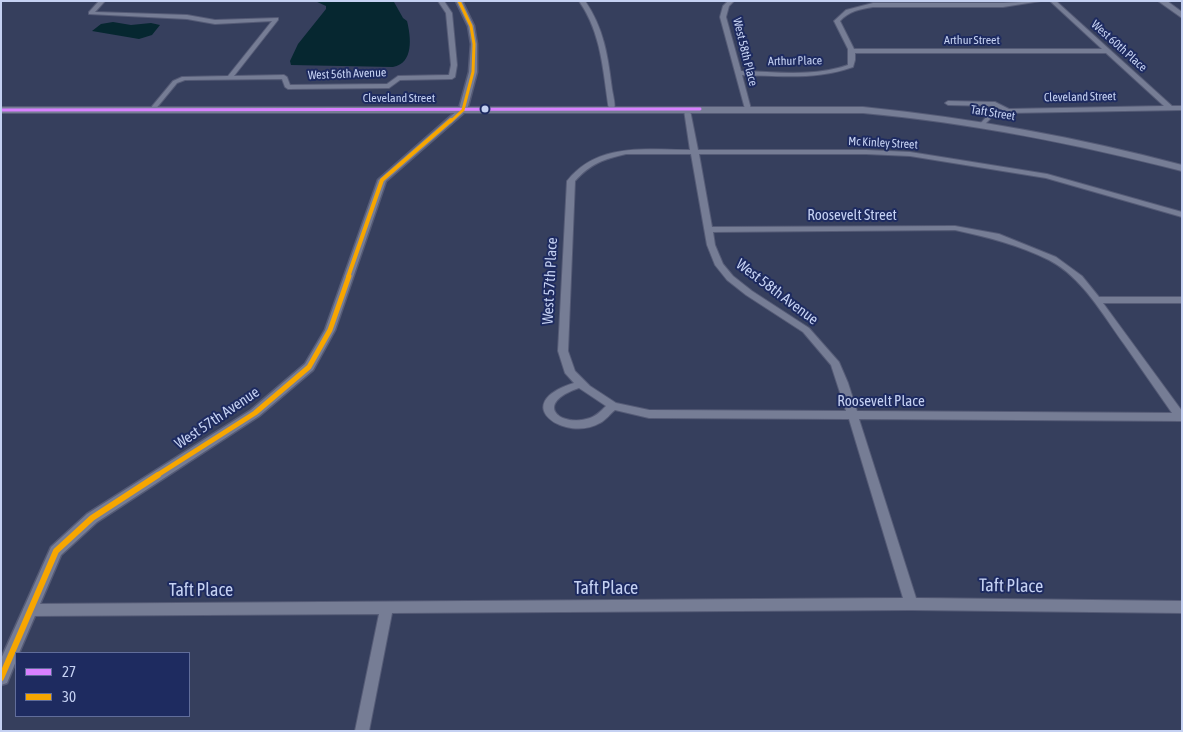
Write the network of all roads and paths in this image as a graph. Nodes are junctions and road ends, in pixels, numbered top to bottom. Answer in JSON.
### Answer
{"nodes":[{"id":1,"x":102,"y":1,"type":"edge"},
{"id":2,"x":441,"y":1,"type":"edge"},
{"id":3,"x":459,"y":1,"type":"edge"},
{"id":4,"x":582,"y":1,"type":"edge"},
{"id":5,"x":731,"y":1,"type":"edge"},
{"id":6,"x":1038,"y":1,"type":"edge"},
{"id":7,"x":1053,"y":1,"type":"edge"},
{"id":8,"x":1162,"y":1,"type":"edge"},
{"id":9,"x":1182,"y":16,"type":"edge"},
{"id":10,"x":852,"y":51,"type":"junction"},
{"id":11,"x":1108,"y":51,"type":"junction"},
{"id":12,"x":738,"y":73,"type":"junction"},
{"id":13,"x":230,"y":77,"type":"junction"},
{"id":14,"x":948,"y":103,"type":"dead end"},
{"id":15,"x":1170,"y":108,"type":"junction"},
{"id":16,"x":1182,"y":108,"type":"edge"},
{"id":17,"x":748,"y":109,"type":"junction"},
{"id":18,"x":796,"y":109,"type":"joint"},
{"id":19,"x":1,"y":110,"type":"edge"},
{"id":20,"x":152,"y":110,"type":"junction"},
{"id":21,"x":463,"y":110,"type":"junction"},
{"id":22,"x":612,"y":110,"type":"junction"},
{"id":23,"x":687,"y":110,"type":"junction"},
{"id":24,"x":1008,"y":111,"type":"junction"},
{"id":25,"x":983,"y":124,"type":"junction"},
{"id":26,"x":695,"y":151,"type":"junction"},
{"id":27,"x":1182,"y":168,"type":"edge"},
{"id":28,"x":581,"y":170,"type":"joint"},
{"id":29,"x":1182,"y":215,"type":"edge"},
{"id":30,"x":708,"y":230,"type":"junction"},
{"id":31,"x":1097,"y":300,"type":"junction"},
{"id":32,"x":1182,"y":300,"type":"edge"},
{"id":33,"x":584,"y":386,"type":"junction"},
{"id":34,"x":613,"y":406,"type":"junction"},
{"id":35,"x":854,"y":416,"type":"junction"},
{"id":36,"x":1181,"y":417,"type":"edge"},
{"id":37,"x":911,"y":604,"type":"junction"},
{"id":38,"x":1182,"y":607,"type":"edge"},
{"id":39,"x":387,"y":608,"type":"junction"},
{"id":40,"x":30,"y":610,"type":"junction"},
{"id":41,"x":1,"y":678,"type":"edge"},
{"id":42,"x":362,"y":731,"type":"edge"}],
"edges":[{"from":1,"to":13,"type":"street"},
{"from":2,"to":13,"type":"street","name":"West 56th Avenue"},
{"from":3,"to":21,"type":"street"},
{"from":4,"to":22,"type":"street"},
{"from":5,"to":12,"type":"street","name":"West 58th Place"},
{"from":6,"to":10,"type":"street"},
{"from":7,"to":11,"type":"street","name":"West 60th Place"},
{"from":8,"to":9,"type":"main road"},
{"from":10,"to":11,"type":"street","name":"Arthur Street"},
{"from":10,"to":12,"type":"street","name":"Arthur Place"},
{"from":11,"to":15,"type":"street","name":"West 60th Place"},
{"from":12,"to":17,"type":"street","name":"West 58th Place"},
{"from":13,"to":20,"type":"street"},
{"from":14,"to":24,"type":"street"},
{"from":15,"to":16,"type":"street","name":"Cleveland Street"},
{"from":15,"to":24,"type":"street","name":"Cleveland Street"},
{"from":17,"to":18,"type":"main road","name":"Cleveland Street"},
{"from":17,"to":23,"type":"main road","name":"Cleveland Street"},
{"from":18,"to":25,"type":"main road","name":"Taft Street"},
{"from":19,"to":20,"type":"main road","name":"Cleveland Street"},
{"from":20,"to":21,"type":"main road","name":"Cleveland Street"},
{"from":21,"to":22,"type":"main road","name":"Cleveland Street"},
{"from":21,"to":40,"type":"street","name":"West 57th Avenue"},
{"from":22,"to":23,"type":"main road","name":"Cleveland Street"},
{"from":23,"to":26,"type":"street","name":"West 58th Avenue"},
{"from":24,"to":25,"type":"street","name":"Cleveland Street"},
{"from":25,"to":27,"type":"main road","name":"Taft Street"},
{"from":26,"to":28,"type":"street","name":"Mc Kinley Street"},
{"from":26,"to":29,"type":"street","name":"Mc Kinley Street"},
{"from":26,"to":30,"type":"street","name":"West 58th Avenue"},
{"from":28,"to":33,"type":"street","name":"West 57th Place"},
{"from":30,"to":31,"type":"street","name":"Roosevelt Street"},
{"from":30,"to":35,"type":"street","name":"West 58th Avenue"},
{"from":31,"to":32,"type":"street"},
{"from":31,"to":36,"type":"street","name":"Roosevelt Street"},
{"from":33,"to":34,"type":"street","name":"Roosevelt Place"},
{"from":33,"to":34,"type":"street"},
{"from":34,"to":35,"type":"street","name":"Roosevelt Place"},
{"from":35,"to":36,"type":"street","name":"Roosevelt Place"},
{"from":35,"to":37,"type":"street","name":"West 58th Avenue"},
{"from":37,"to":38,"type":"street","name":"Taft Place"},
{"from":37,"to":39,"type":"street","name":"Taft Place"},
{"from":39,"to":40,"type":"street","name":"Taft Place"},
{"from":39,"to":42,"type":"street"},
{"from":40,"to":41,"type":"street","name":"West 57th Avenue"}]}
